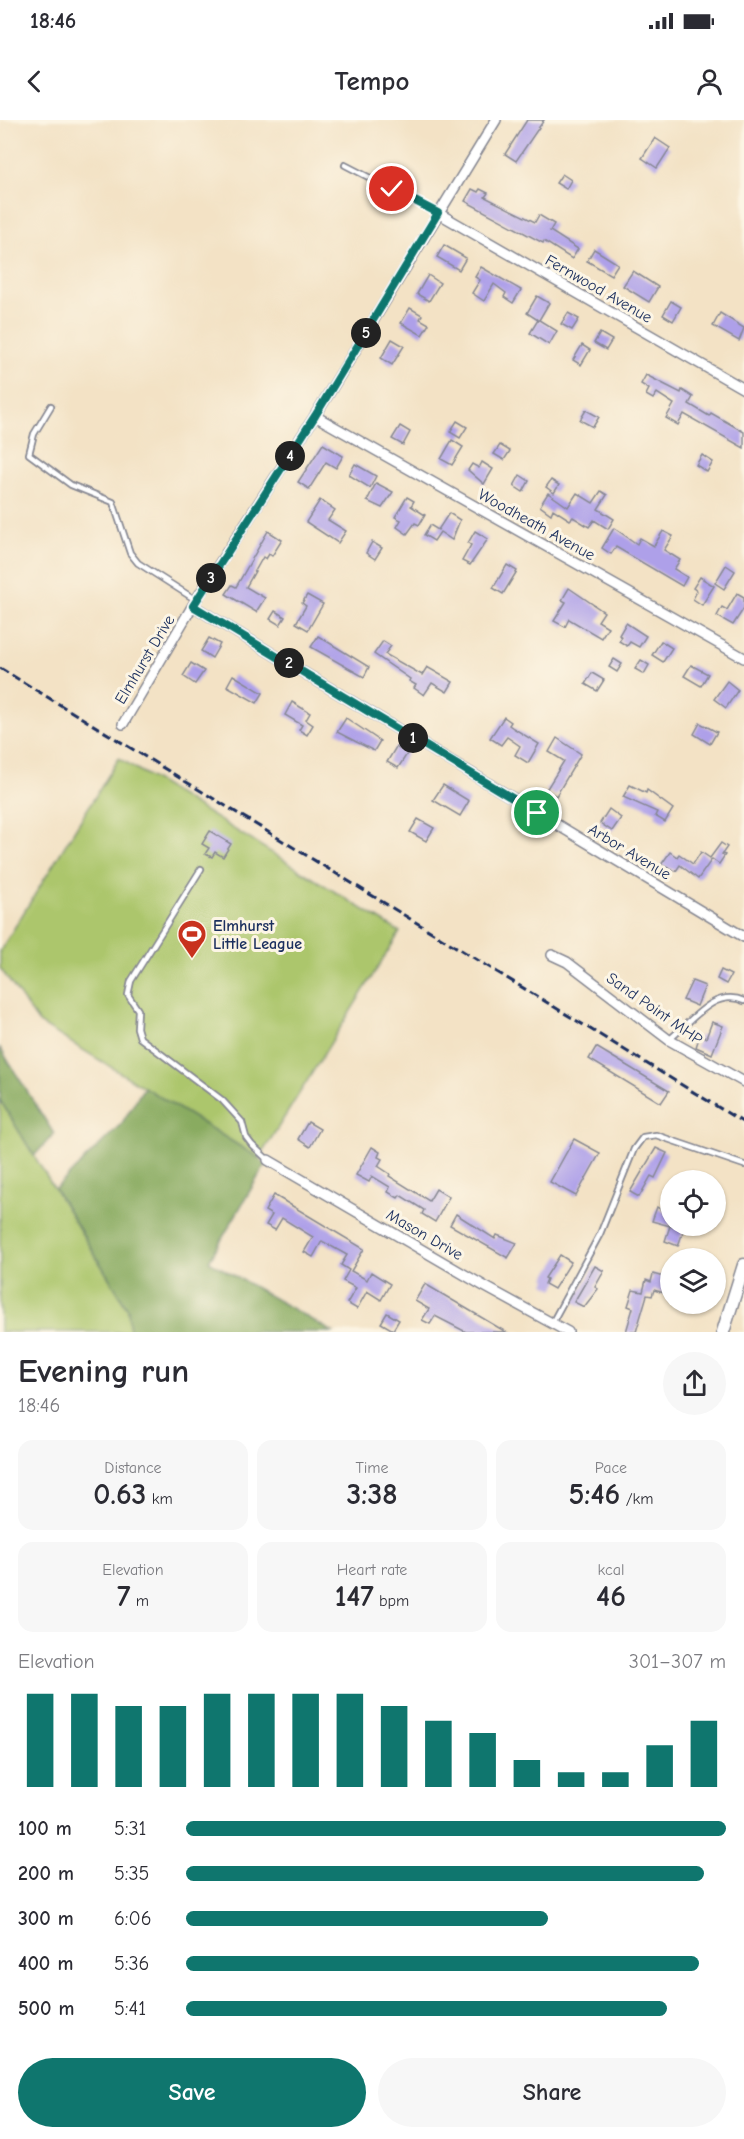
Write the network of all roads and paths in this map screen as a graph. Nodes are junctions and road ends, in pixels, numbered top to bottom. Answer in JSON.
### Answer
{"nodes":[{"id":1,"x":496,"y":120,"type":"edge"},
{"id":2,"x":345,"y":165,"type":"dead end"},
{"id":3,"x":438,"y":213,"type":"junction"},
{"id":4,"x":744,"y":389,"type":"edge"},
{"id":5,"x":51,"y":406,"type":"dead end"},
{"id":6,"x":315,"y":416,"type":"junction"},
{"id":7,"x":194,"y":603,"type":"junction"},
{"id":8,"x":744,"y":658,"type":"edge"},
{"id":9,"x":123,"y":724,"type":"dead end"},
{"id":10,"x":201,"y":869,"type":"dead end"},
{"id":11,"x":744,"y":938,"type":"edge"},
{"id":12,"x":552,"y":955,"type":"dead end"},
{"id":13,"x":744,"y":1002,"type":"edge"},
{"id":14,"x":669,"y":1040,"type":"junction"},
{"id":15,"x":744,"y":1082,"type":"edge"},
{"id":16,"x":268,"y":1160,"type":"joint"},
{"id":17,"x":744,"y":1165,"type":"edge"},
{"id":18,"x":744,"y":1265,"type":"edge"},
{"id":19,"x":552,"y":1323,"type":"junction"},
{"id":20,"x":568,"y":1332,"type":"edge"},
{"id":21,"x":723,"y":1332,"type":"edge"}],
"edges":[{"from":1,"to":3,"type":"street","name":"Elmhurst Drive"},
{"from":2,"to":3,"type":"lane"},
{"from":3,"to":4,"type":"street","name":"Fernwood Avenue"},
{"from":3,"to":6,"type":"street","name":"Elmhurst Drive"},
{"from":5,"to":7,"type":"lane"},
{"from":6,"to":7,"type":"street","name":"Elmhurst Drive"},
{"from":6,"to":8,"type":"street","name":"Woodheath Avenue"},
{"from":7,"to":9,"type":"street","name":"Elmhurst Drive"},
{"from":7,"to":11,"type":"street","name":"Arbor Avenue"},
{"from":10,"to":16,"type":"lane"},
{"from":12,"to":14,"type":"street","name":"Sand Point MHP"},
{"from":13,"to":14,"type":"lane"},
{"from":14,"to":15,"type":"street","name":"Sand Point MHP"},
{"from":16,"to":19,"type":"street","name":"Mason Drive"},
{"from":17,"to":19,"type":"lane"},
{"from":18,"to":21,"type":"street"},
{"from":19,"to":20,"type":"street","name":"Mason Drive"}]}
